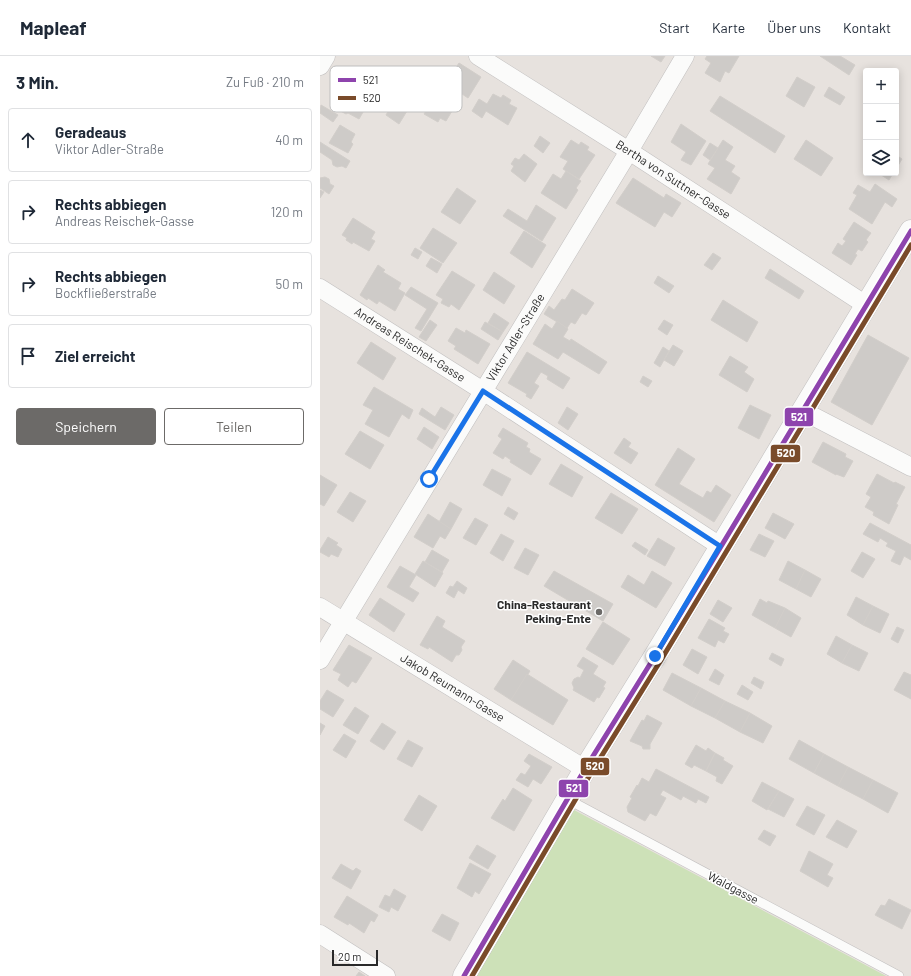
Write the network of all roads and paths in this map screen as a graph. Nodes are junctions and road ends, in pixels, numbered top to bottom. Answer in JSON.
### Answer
{"nodes":[{"id":1,"x":326,"y":56,"type":"edge"},
{"id":2,"x":478,"y":56,"type":"edge"},
{"id":3,"x":684,"y":56,"type":"edge"},
{"id":4,"x":320,"y":66,"type":"edge"},
{"id":5,"x":629,"y":151,"type":"junction"},
{"id":6,"x":911,"y":231,"type":"edge"},
{"id":7,"x":320,"y":288,"type":"edge"},
{"id":8,"x":866,"y":305,"type":"junction"},
{"id":9,"x":483,"y":391,"type":"junction"},
{"id":10,"x":803,"y":411,"type":"junction"},
{"id":11,"x":911,"y":467,"type":"edge"},
{"id":12,"x":720,"y":546,"type":"junction"},
{"id":13,"x":320,"y":607,"type":"edge"},
{"id":14,"x":344,"y":621,"type":"junction"},
{"id":15,"x":320,"y":660,"type":"edge"},
{"id":16,"x":585,"y":769,"type":"junction"},
{"id":17,"x":568,"y":799,"type":"junction"},
{"id":18,"x":320,"y":934,"type":"edge"},
{"id":19,"x":386,"y":976,"type":"edge"},
{"id":20,"x":464,"y":976,"type":"edge"},
{"id":21,"x":899,"y":976,"type":"edge"}],
"edges":[{"from":1,"to":4,"type":"street"},
{"from":2,"to":5,"type":"street","name":"Bertha von Suttner-Gasse"},
{"from":3,"to":5,"type":"street","name":"Viktor Adler-Straße"},
{"from":5,"to":8,"type":"street","name":"Bertha von Suttner-Gasse"},
{"from":5,"to":9,"type":"street","name":"Viktor Adler-Straße"},
{"from":6,"to":8,"type":"main road"},
{"from":7,"to":9,"type":"street","name":"Andreas Reischek-Gasse"},
{"from":8,"to":10,"type":"main road"},
{"from":9,"to":12,"type":"street","name":"Andreas Reischek-Gasse"},
{"from":9,"to":14,"type":"street","name":"Viktor Adler-Straße"},
{"from":10,"to":11,"type":"street"},
{"from":10,"to":12,"type":"main road"},
{"from":12,"to":16,"type":"main road"},
{"from":13,"to":14,"type":"street","name":"Jakob Reumann-Gasse"},
{"from":14,"to":15,"type":"street","name":"Viktor Adler-Straße"},
{"from":14,"to":16,"type":"street","name":"Jakob Reumann-Gasse"},
{"from":16,"to":17,"type":"main road"},
{"from":17,"to":20,"type":"main road"},
{"from":17,"to":21,"type":"lane","name":"Waldgasse"},
{"from":18,"to":19,"type":"street"}]}
